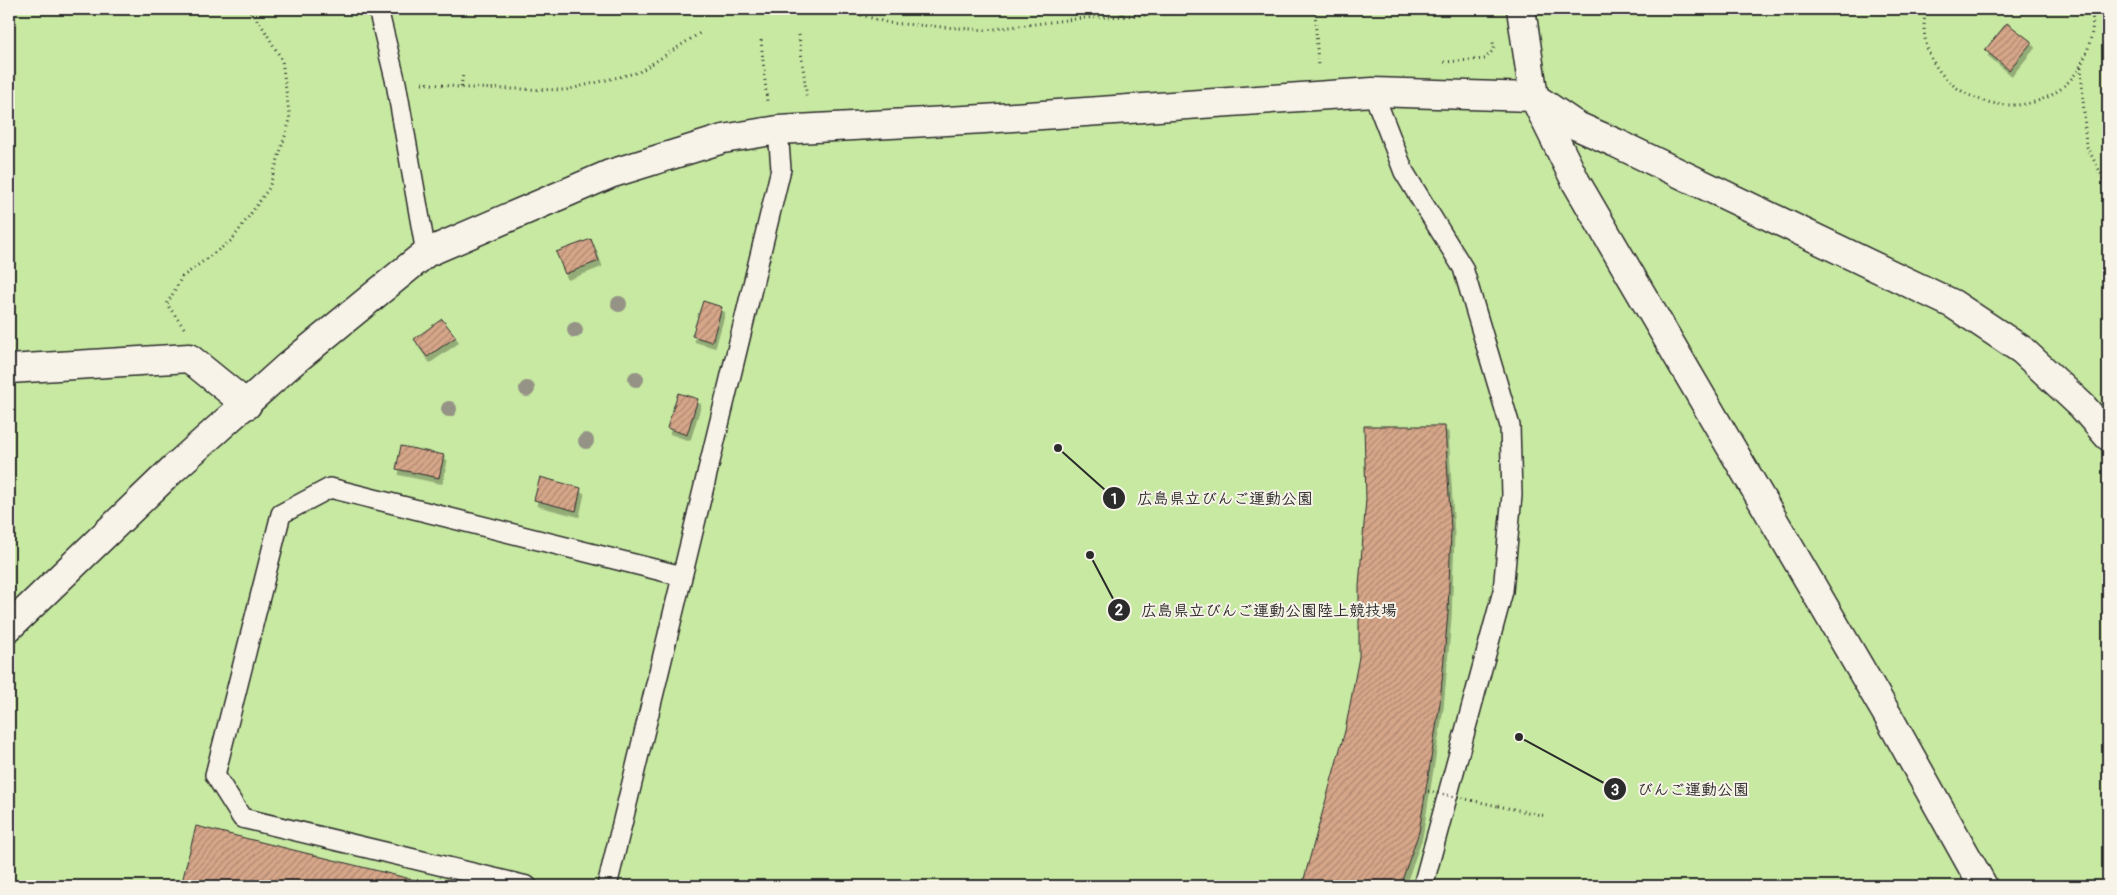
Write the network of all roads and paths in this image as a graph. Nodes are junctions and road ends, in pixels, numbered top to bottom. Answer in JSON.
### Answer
{"nodes":[{"id":1,"x":248,"y":9,"type":"edge"},
{"id":2,"x":378,"y":9,"type":"edge"},
{"id":3,"x":1122,"y":9,"type":"edge"},
{"id":4,"x":1265,"y":9,"type":"edge"},
{"id":5,"x":1313,"y":9,"type":"edge"},
{"id":6,"x":1521,"y":9,"type":"edge"},
{"id":7,"x":1926,"y":9,"type":"edge"},
{"id":8,"x":2091,"y":9,"type":"edge"},
{"id":9,"x":861,"y":15,"type":"dead end"},
{"id":10,"x":1122,"y":16,"type":"junction"},
{"id":11,"x":700,"y":34,"type":"dead end"},
{"id":12,"x":799,"y":35,"type":"dead end"},
{"id":13,"x":761,"y":40,"type":"dead end"},
{"id":14,"x":1318,"y":57,"type":"dead end"},
{"id":15,"x":2081,"y":66,"type":"junction"},
{"id":16,"x":463,"y":74,"type":"dead end"},
{"id":17,"x":396,"y":83,"type":"junction"},
{"id":18,"x":461,"y":87,"type":"junction"},
{"id":19,"x":806,"y":88,"type":"dead end"},
{"id":20,"x":766,"y":92,"type":"dead end"},
{"id":21,"x":1373,"y":92,"type":"junction"},
{"id":22,"x":1534,"y":97,"type":"junction"},
{"id":23,"x":778,"y":130,"type":"junction"},
{"id":24,"x":2108,"y":187,"type":"edge"},
{"id":25,"x":426,"y":253,"type":"junction"},
{"id":26,"x":189,"y":358,"type":"junction"},
{"id":27,"x":9,"y":369,"type":"edge"},
{"id":28,"x":247,"y":404,"type":"junction"},
{"id":29,"x":2108,"y":436,"type":"edge"},
{"id":30,"x":682,"y":576,"type":"junction"},
{"id":31,"x":9,"y":627,"type":"edge"},
{"id":32,"x":1428,"y":791,"type":"dead end"},
{"id":33,"x":1546,"y":816,"type":"dead end"},
{"id":34,"x":527,"y":886,"type":"edge"},
{"id":35,"x":607,"y":886,"type":"edge"},
{"id":36,"x":1423,"y":886,"type":"edge"},
{"id":37,"x":1983,"y":886,"type":"edge"}],
"edges":[{"from":1,"to":26,"type":"path"},
{"from":2,"to":17,"type":"lane"},
{"from":3,"to":10,"type":"path"},
{"from":4,"to":10,"type":"path"},
{"from":5,"to":14,"type":"path"},
{"from":6,"to":22,"type":"street"},
{"from":7,"to":15,"type":"path"},
{"from":8,"to":15,"type":"path"},
{"from":9,"to":10,"type":"path"},
{"from":11,"to":18,"type":"path"},
{"from":12,"to":19,"type":"path"},
{"from":13,"to":20,"type":"path"},
{"from":15,"to":24,"type":"path"},
{"from":16,"to":18,"type":"path"},
{"from":17,"to":18,"type":"path"},
{"from":17,"to":25,"type":"lane"},
{"from":21,"to":22,"type":"street"},
{"from":21,"to":23,"type":"street"},
{"from":21,"to":36,"type":"lane"},
{"from":22,"to":29,"type":"street"},
{"from":22,"to":37,"type":"street"},
{"from":23,"to":25,"type":"street"},
{"from":23,"to":30,"type":"lane"},
{"from":25,"to":28,"type":"street"},
{"from":26,"to":27,"type":"street"},
{"from":26,"to":28,"type":"street"},
{"from":28,"to":31,"type":"street"},
{"from":30,"to":34,"type":"lane"},
{"from":30,"to":35,"type":"lane"},
{"from":32,"to":33,"type":"path","bridge":true}]}
